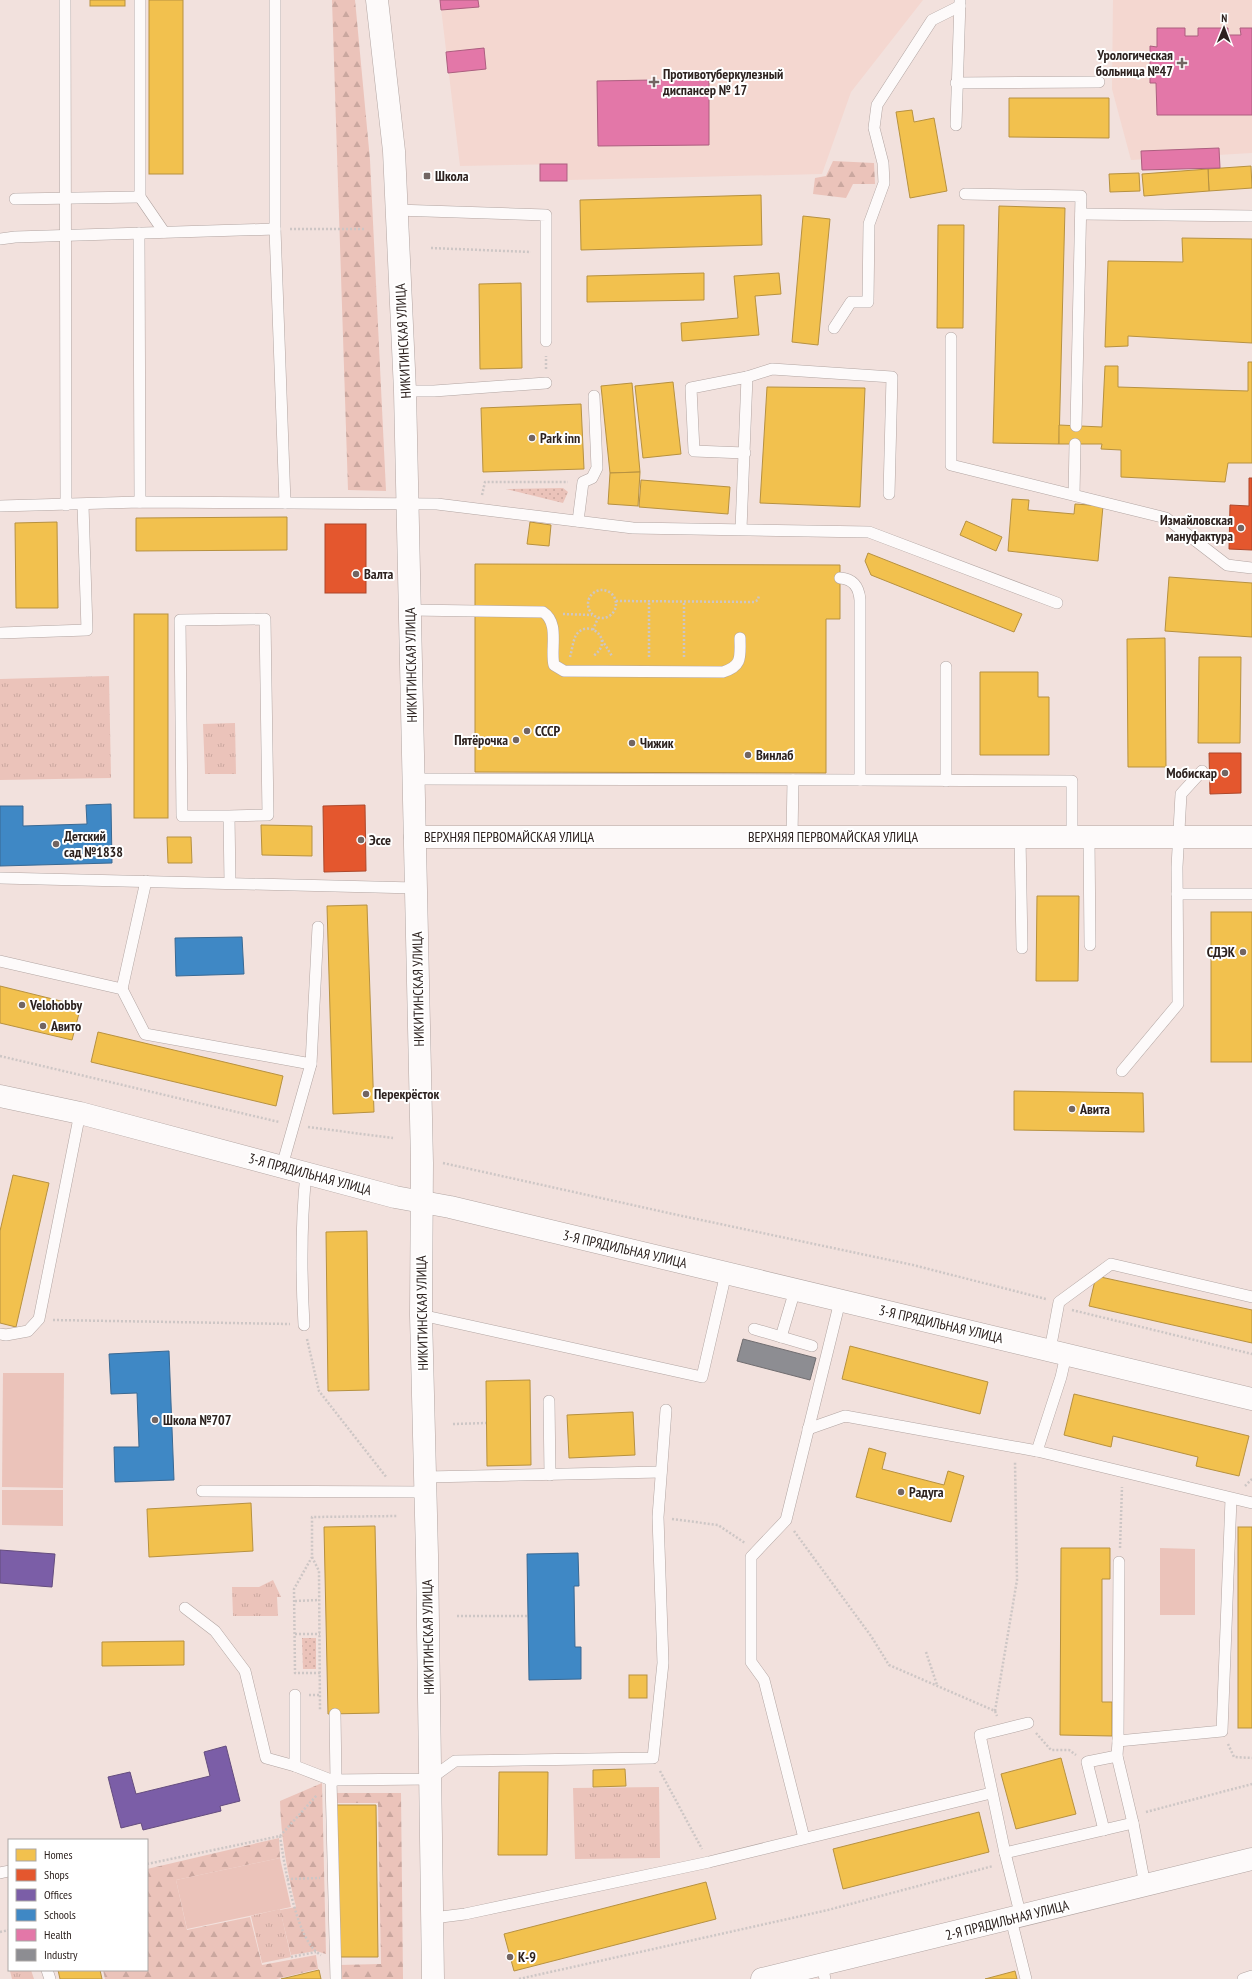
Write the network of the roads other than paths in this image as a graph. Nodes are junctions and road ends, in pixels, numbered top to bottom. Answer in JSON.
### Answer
{"nodes":[{"id":1,"x":65,"y":0,"type":"edge"},
{"id":2,"x":140,"y":0,"type":"edge"},
{"id":3,"x":275,"y":0,"type":"edge"},
{"id":4,"x":377,"y":0,"type":"edge"},
{"id":5,"x":960,"y":3,"type":"edge"},
{"id":6,"x":1099,"y":82,"type":"dead end"},
{"id":7,"x":956,"y":83,"type":"junction"},
{"id":8,"x":956,"y":125,"type":"dead end"},
{"id":9,"x":965,"y":194,"type":"dead end"},
{"id":10,"x":140,"y":197,"type":"junction"},
{"id":11,"x":15,"y":199,"type":"dead end"},
{"id":12,"x":66,"y":199,"type":"junction"},
{"id":13,"x":396,"y":210,"type":"junction"},
{"id":14,"x":1081,"y":214,"type":"junction"},
{"id":15,"x":1252,"y":216,"type":"edge"},
{"id":16,"x":275,"y":230,"type":"junction"},
{"id":17,"x":164,"y":232,"type":"junction"},
{"id":18,"x":139,"y":233,"type":"junction"},
{"id":19,"x":66,"y":236,"type":"junction"},
{"id":20,"x":0,"y":239,"type":"edge"},
{"id":21,"x":834,"y":328,"type":"dead end"},
{"id":22,"x":951,"y":338,"type":"dead end"},
{"id":23,"x":546,"y":341,"type":"road end"},
{"id":24,"x":747,"y":377,"type":"junction"},
{"id":25,"x":546,"y":383,"type":"road end"},
{"id":26,"x":405,"y":391,"type":"junction"},
{"id":27,"x":594,"y":396,"type":"dead end"},
{"id":28,"x":1076,"y":426,"type":"dead end"},
{"id":29,"x":1075,"y":444,"type":"dead end"},
{"id":30,"x":745,"y":453,"type":"junction"},
{"id":31,"x":889,"y":494,"type":"dead end"},
{"id":32,"x":1074,"y":495,"type":"junction"},
{"id":33,"x":140,"y":502,"type":"junction"},
{"id":34,"x":285,"y":503,"type":"junction"},
{"id":35,"x":408,"y":503,"type":"junction"},
{"id":36,"x":83,"y":504,"type":"junction"},
{"id":37,"x":66,"y":505,"type":"junction"},
{"id":38,"x":0,"y":506,"type":"edge"},
{"id":39,"x":578,"y":521,"type":"junction"},
{"id":40,"x":741,"y":530,"type":"junction"},
{"id":41,"x":1252,"y":568,"type":"edge"},
{"id":42,"x":840,"y":578,"type":"dead end"},
{"id":43,"x":1058,"y":603,"type":"dead end"},
{"id":44,"x":410,"y":610,"type":"junction"},
{"id":45,"x":0,"y":633,"type":"edge"},
{"id":46,"x":740,"y":638,"type":"dead end"},
{"id":47,"x":946,"y":667,"type":"dead end"},
{"id":48,"x":1202,"y":771,"type":"dead end"},
{"id":49,"x":413,"y":779,"type":"junction"},
{"id":50,"x":793,"y":780,"type":"junction"},
{"id":51,"x":860,"y":780,"type":"junction"},
{"id":52,"x":946,"y":780,"type":"junction"},
{"id":53,"x":229,"y":816,"type":"junction"},
{"id":54,"x":792,"y":836,"type":"junction"},
{"id":55,"x":415,"y":837,"type":"junction"},
{"id":56,"x":1177,"y":837,"type":"junction"},
{"id":57,"x":1252,"y":837,"type":"edge"},
{"id":58,"x":1020,"y":838,"type":"junction"},
{"id":59,"x":1080,"y":838,"type":"junction"},
{"id":60,"x":0,"y":878,"type":"edge"},
{"id":61,"x":146,"y":881,"type":"junction"},
{"id":62,"x":230,"y":883,"type":"junction"},
{"id":63,"x":415,"y":888,"type":"junction"},
{"id":64,"x":1177,"y":894,"type":"junction"},
{"id":65,"x":1252,"y":894,"type":"edge"},
{"id":66,"x":318,"y":927,"type":"dead end"},
{"id":67,"x":1090,"y":945,"type":"dead end"},
{"id":68,"x":1022,"y":948,"type":"dead end"},
{"id":69,"x":0,"y":960,"type":"edge"},
{"id":70,"x":122,"y":989,"type":"junction"},
{"id":71,"x":311,"y":1064,"type":"junction"},
{"id":72,"x":1122,"y":1071,"type":"dead end"},
{"id":73,"x":0,"y":1096,"type":"edge"},
{"id":74,"x":80,"y":1113,"type":"junction"},
{"id":75,"x":282,"y":1166,"type":"junction"},
{"id":76,"x":306,"y":1173,"type":"junction"},
{"id":77,"x":422,"y":1201,"type":"junction"},
{"id":78,"x":726,"y":1274,"type":"junction"},
{"id":79,"x":794,"y":1290,"type":"junction"},
{"id":80,"x":1252,"y":1298,"type":"edge"},
{"id":81,"x":840,"y":1301,"type":"junction"},
{"id":82,"x":421,"y":1315,"type":"junction"},
{"id":83,"x":304,"y":1325,"type":"road end"},
{"id":84,"x":754,"y":1329,"type":"dead end"},
{"id":85,"x":0,"y":1334,"type":"edge"},
{"id":86,"x":781,"y":1337,"type":"junction"},
{"id":87,"x":812,"y":1346,"type":"dead end"},
{"id":88,"x":1058,"y":1352,"type":"junction"},
{"id":89,"x":1252,"y":1399,"type":"edge"},
{"id":90,"x":549,"y":1400,"type":"dead end"},
{"id":91,"x":666,"y":1410,"type":"dead end"},
{"id":92,"x":808,"y":1428,"type":"junction"},
{"id":93,"x":1037,"y":1451,"type":"junction"},
{"id":94,"x":661,"y":1472,"type":"junction"},
{"id":95,"x":550,"y":1475,"type":"junction"},
{"id":96,"x":426,"y":1485,"type":"junction"},
{"id":97,"x":202,"y":1491,"type":"dead end"},
{"id":98,"x":1231,"y":1499,"type":"junction"},
{"id":99,"x":1252,"y":1503,"type":"edge"},
{"id":100,"x":1119,"y":1562,"type":"road end"},
{"id":101,"x":185,"y":1608,"type":"dead end"},
{"id":102,"x":295,"y":1695,"type":"dead end"},
{"id":103,"x":335,"y":1714,"type":"dead end"},
{"id":104,"x":1028,"y":1723,"type":"road end"},
{"id":105,"x":1118,"y":1740,"type":"junction"},
{"id":106,"x":1117,"y":1756,"type":"junction"},
{"id":107,"x":295,"y":1766,"type":"junction"},
{"id":108,"x":334,"y":1780,"type":"junction"},
{"id":109,"x":430,"y":1780,"type":"junction"},
{"id":110,"x":991,"y":1793,"type":"junction"},
{"id":111,"x":1132,"y":1819,"type":"junction"},
{"id":112,"x":1104,"y":1830,"type":"junction"},
{"id":113,"x":804,"y":1838,"type":"junction"},
{"id":114,"x":1006,"y":1858,"type":"junction"},
{"id":115,"x":1252,"y":1859,"type":"edge"},
{"id":116,"x":1145,"y":1885,"type":"junction"},
{"id":117,"x":433,"y":1918,"type":"junction"},
{"id":118,"x":1016,"y":1918,"type":"junction"},
{"id":119,"x":824,"y":1972,"type":"edge"},
{"id":120,"x":1252,"y":1976,"type":"edge"},
{"id":121,"x":336,"y":1979,"type":"edge"},
{"id":122,"x":433,"y":1979,"type":"edge"},
{"id":123,"x":762,"y":1979,"type":"edge"},
{"id":124,"x":1026,"y":1979,"type":"edge"},
{"id":125,"x":1243,"y":1979,"type":"edge"}],
"edges":[{"from":1,"to":12,"type":"lane"},
{"from":2,"to":10,"type":"lane"},
{"from":3,"to":16,"type":"lane"},
{"from":4,"to":13,"type":"street","name":"НИКИТИНСКАЯ УЛИЦА"},
{"from":5,"to":7,"type":"lane"},
{"from":5,"to":21,"type":"lane"},
{"from":6,"to":7,"type":"lane"},
{"from":7,"to":8,"type":"lane"},
{"from":9,"to":14,"type":"lane"},
{"from":10,"to":12,"type":"lane"},
{"from":10,"to":17,"type":"lane"},
{"from":11,"to":12,"type":"lane"},
{"from":12,"to":19,"type":"lane"},
{"from":13,"to":23,"type":"lane"},
{"from":13,"to":26,"type":"street","name":"НИКИТИНСКАЯ УЛИЦА"},
{"from":14,"to":15,"type":"lane"},
{"from":14,"to":28,"type":"lane"},
{"from":16,"to":17,"type":"lane"},
{"from":16,"to":34,"type":"lane"},
{"from":17,"to":18,"type":"lane"},
{"from":18,"to":19,"type":"lane"},
{"from":18,"to":33,"type":"lane"},
{"from":19,"to":20,"type":"lane"},
{"from":19,"to":37,"type":"lane"},
{"from":22,"to":32,"type":"lane"},
{"from":24,"to":30,"type":"lane"},
{"from":24,"to":30,"type":"lane"},
{"from":24,"to":31,"type":"lane"},
{"from":25,"to":26,"type":"lane"},
{"from":26,"to":35,"type":"street","name":"НИКИТИНСКАЯ УЛИЦА"},
{"from":27,"to":39,"type":"lane"},
{"from":29,"to":32,"type":"lane"},
{"from":30,"to":40,"type":"lane"},
{"from":32,"to":41,"type":"lane"},
{"from":33,"to":34,"type":"lane"},
{"from":33,"to":36,"type":"lane"},
{"from":34,"to":35,"type":"lane"},
{"from":35,"to":39,"type":"lane"},
{"from":35,"to":44,"type":"street","name":"НИКИТИНСКАЯ УЛИЦА"},
{"from":36,"to":37,"type":"lane"},
{"from":36,"to":45,"type":"lane"},
{"from":37,"to":38,"type":"lane"},
{"from":39,"to":40,"type":"lane"},
{"from":40,"to":43,"type":"lane"},
{"from":42,"to":51,"type":"lane"},
{"from":44,"to":46,"type":"lane"},
{"from":44,"to":49,"type":"street","name":"НИКИТИНСКАЯ УЛИЦА"},
{"from":47,"to":52,"type":"lane"},
{"from":48,"to":56,"type":"lane"},
{"from":49,"to":50,"type":"lane"},
{"from":49,"to":55,"type":"street","name":"НИКИТИНСКАЯ УЛИЦА"},
{"from":50,"to":51,"type":"lane"},
{"from":50,"to":54,"type":"lane"},
{"from":51,"to":52,"type":"lane"},
{"from":52,"to":59,"type":"lane"},
{"from":53,"to":53,"type":"lane"},
{"from":53,"to":62,"type":"lane"},
{"from":54,"to":55,"type":"street","name":"ВЕРХНЯЯ ПЕРВОМАЙСКАЯ УЛИЦА"},
{"from":54,"to":58,"type":"street","name":"ВЕРХНЯЯ ПЕРВОМАЙСКАЯ УЛИЦА"},
{"from":55,"to":63,"type":"street","name":"НИКИТИНСКАЯ УЛИЦА"},
{"from":56,"to":57,"type":"street","name":"ВЕРХНЯЯ ПЕРВОМАЙСКАЯ УЛИЦА"},
{"from":56,"to":59,"type":"street","name":"ВЕРХНЯЯ ПЕРВОМАЙСКАЯ УЛИЦА"},
{"from":56,"to":64,"type":"lane"},
{"from":58,"to":59,"type":"street","name":"ВЕРХНЯЯ ПЕРВОМАЙСКАЯ УЛИЦА"},
{"from":58,"to":68,"type":"lane"},
{"from":59,"to":67,"type":"lane"},
{"from":60,"to":61,"type":"lane"},
{"from":61,"to":62,"type":"lane"},
{"from":61,"to":70,"type":"lane"},
{"from":62,"to":63,"type":"lane"},
{"from":63,"to":77,"type":"street","name":"НИКИТИНСКАЯ УЛИЦА"},
{"from":64,"to":65,"type":"lane"},
{"from":64,"to":72,"type":"lane"},
{"from":66,"to":71,"type":"lane"},
{"from":69,"to":70,"type":"lane"},
{"from":70,"to":71,"type":"lane"},
{"from":71,"to":75,"type":"lane"},
{"from":73,"to":74,"type":"street","name":"3-Я ПРЯДИЛЬНАЯ УЛИЦА"},
{"from":74,"to":75,"type":"street","name":"3-Я ПРЯДИЛЬНАЯ УЛИЦА"},
{"from":74,"to":85,"type":"lane"},
{"from":75,"to":76,"type":"street","name":"3-Я ПРЯДИЛЬНАЯ УЛИЦА"},
{"from":76,"to":77,"type":"street","name":"3-Я ПРЯДИЛЬНАЯ УЛИЦА"},
{"from":76,"to":83,"type":"lane"},
{"from":77,"to":78,"type":"street","name":"3-Я ПРЯДИЛЬНАЯ УЛИЦА"},
{"from":77,"to":82,"type":"street","name":"НИКИТИНСКАЯ УЛИЦА"},
{"from":78,"to":79,"type":"street","name":"3-Я ПРЯДИЛЬНАЯ УЛИЦА"},
{"from":78,"to":82,"type":"lane"},
{"from":79,"to":81,"type":"street","name":"3-Я ПРЯДИЛЬНАЯ УЛИЦА"},
{"from":79,"to":86,"type":"lane"},
{"from":80,"to":88,"type":"lane"},
{"from":81,"to":88,"type":"street","name":"3-Я ПРЯДИЛЬНАЯ УЛИЦА"},
{"from":81,"to":92,"type":"lane"},
{"from":82,"to":96,"type":"street","name":"НИКИТИНСКАЯ УЛИЦА"},
{"from":84,"to":86,"type":"lane"},
{"from":86,"to":87,"type":"lane"},
{"from":88,"to":89,"type":"street","name":"3-Я ПРЯДИЛЬНАЯ УЛИЦА"},
{"from":88,"to":93,"type":"lane"},
{"from":90,"to":95,"type":"lane"},
{"from":91,"to":94,"type":"lane"},
{"from":92,"to":93,"type":"lane"},
{"from":92,"to":113,"type":"lane"},
{"from":93,"to":98,"type":"lane"},
{"from":94,"to":95,"type":"lane"},
{"from":94,"to":109,"type":"lane"},
{"from":95,"to":96,"type":"lane"},
{"from":96,"to":97,"type":"lane"},
{"from":96,"to":109,"type":"street","name":"НИКИТИНСКАЯ УЛИЦА"},
{"from":98,"to":99,"type":"lane"},
{"from":98,"to":105,"type":"lane"},
{"from":100,"to":105,"type":"lane"},
{"from":101,"to":107,"type":"lane"},
{"from":102,"to":107,"type":"lane"},
{"from":103,"to":108,"type":"lane"},
{"from":104,"to":110,"type":"lane"},
{"from":105,"to":106,"type":"lane"},
{"from":106,"to":111,"type":"lane"},
{"from":106,"to":112,"type":"lane"},
{"from":107,"to":108,"type":"lane"},
{"from":108,"to":109,"type":"lane"},
{"from":108,"to":121,"type":"lane"},
{"from":109,"to":117,"type":"street","name":"НИКИТИНСКАЯ УЛИЦА"},
{"from":110,"to":113,"type":"lane"},
{"from":110,"to":114,"type":"lane"},
{"from":111,"to":112,"type":"lane"},
{"from":111,"to":116,"type":"lane"},
{"from":112,"to":114,"type":"lane"},
{"from":113,"to":117,"type":"lane"},
{"from":114,"to":118,"type":"lane"},
{"from":115,"to":116,"type":"street","name":"2-Я ПРЯДИЛЬНАЯ УЛИЦА"},
{"from":116,"to":118,"type":"street","name":"2-Я ПРЯДИЛЬНАЯ УЛИЦА"},
{"from":117,"to":122,"type":"street","name":"НИКИТИНСКАЯ УЛИЦА"},
{"from":118,"to":119,"type":"street","name":"2-Я ПРЯДИЛЬНАЯ УЛИЦА"},
{"from":118,"to":124,"type":"lane"},
{"from":119,"to":123,"type":"street","name":"2-Я ПРЯДИЛЬНАЯ УЛИЦА"},
{"from":120,"to":125,"type":"lane"}]}
